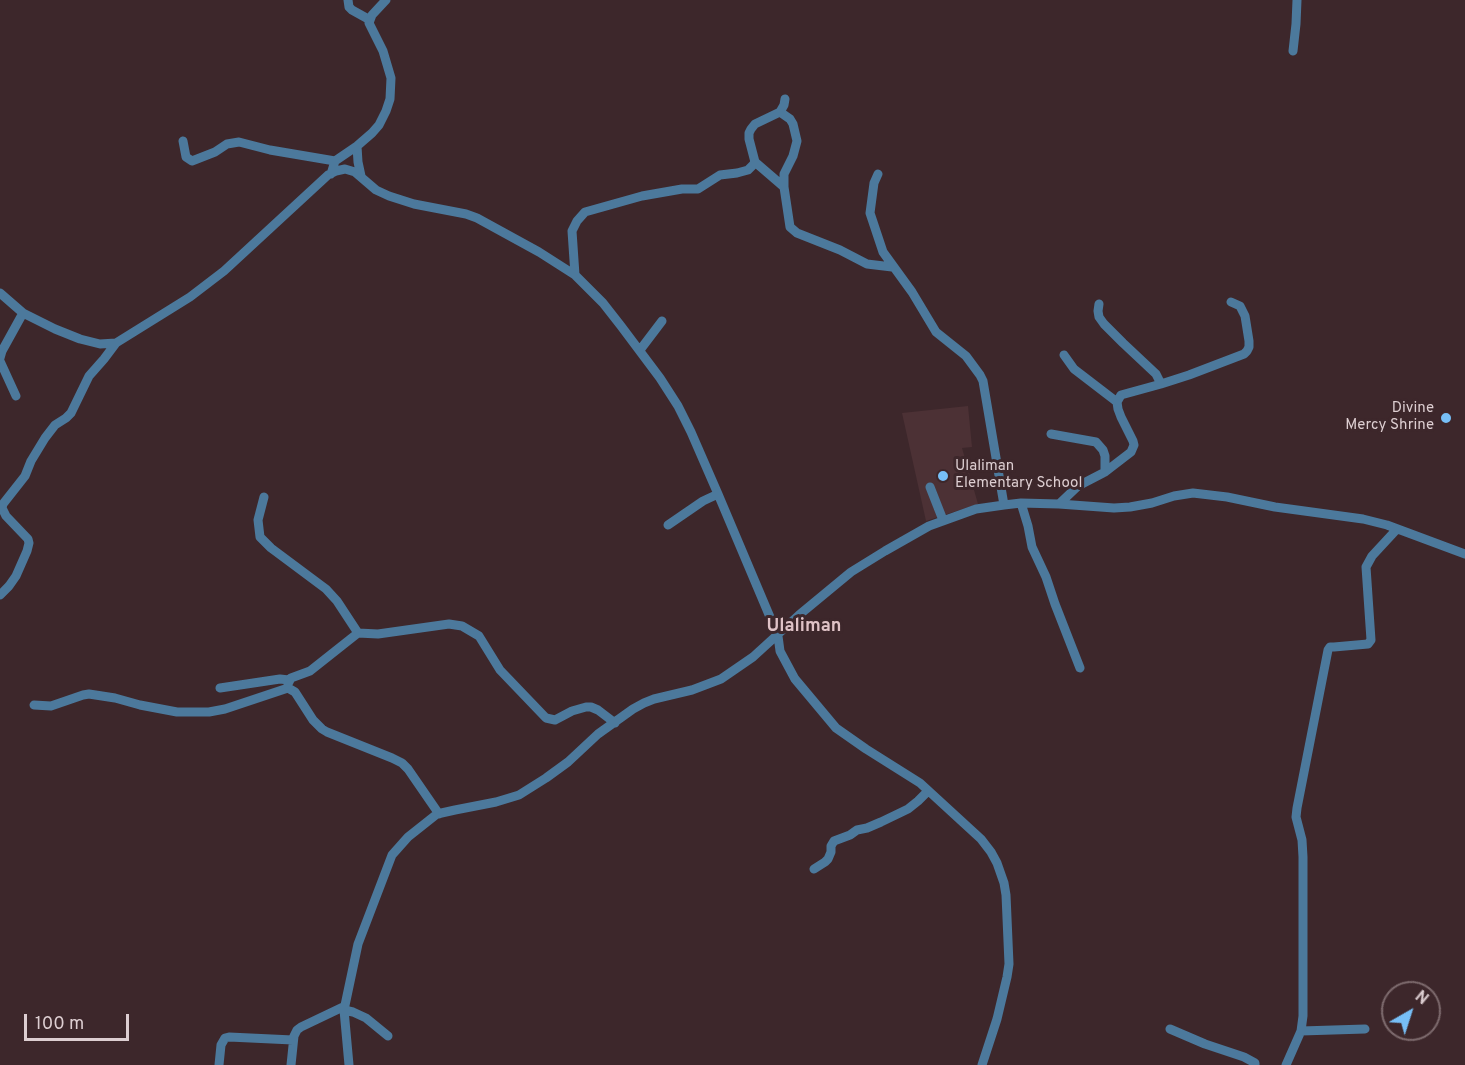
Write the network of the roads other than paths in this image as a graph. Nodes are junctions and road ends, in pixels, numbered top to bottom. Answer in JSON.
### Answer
{"nodes":[{"id":1,"x":348,"y":0,"type":"edge"},
{"id":2,"x":386,"y":0,"type":"edge"},
{"id":3,"x":1297,"y":0,"type":"edge"},
{"id":4,"x":370,"y":20,"type":"junction"},
{"id":5,"x":1293,"y":51,"type":"dead end"},
{"id":6,"x":785,"y":99,"type":"dead end"},
{"id":7,"x":780,"y":112,"type":"junction"},
{"id":8,"x":183,"y":141,"type":"dead end"},
{"id":9,"x":357,"y":146,"type":"junction"},
{"id":10,"x":335,"y":161,"type":"junction"},
{"id":11,"x":755,"y":162,"type":"junction"},
{"id":12,"x":331,"y":174,"type":"junction"},
{"id":13,"x":878,"y":174,"type":"dead end"},
{"id":14,"x":361,"y":176,"type":"junction"},
{"id":15,"x":784,"y":187,"type":"junction"},
{"id":16,"x":892,"y":267,"type":"junction"},
{"id":17,"x":575,"y":275,"type":"junction"},
{"id":18,"x":0,"y":293,"type":"edge"},
{"id":19,"x":1231,"y":302,"type":"dead end"},
{"id":20,"x":1099,"y":304,"type":"dead end"},
{"id":21,"x":23,"y":313,"type":"junction"},
{"id":22,"x":662,"y":321,"type":"dead end"},
{"id":23,"x":116,"y":343,"type":"junction"},
{"id":24,"x":639,"y":350,"type":"junction"},
{"id":25,"x":1064,"y":355,"type":"dead end"},
{"id":26,"x":0,"y":359,"type":"edge"},
{"id":27,"x":1161,"y":384,"type":"junction"},
{"id":28,"x":16,"y":396,"type":"dead end"},
{"id":29,"x":1117,"y":402,"type":"junction"},
{"id":30,"x":1051,"y":434,"type":"dead end"},
{"id":31,"x":1105,"y":472,"type":"junction"},
{"id":32,"x":930,"y":487,"type":"dead end"},
{"id":33,"x":718,"y":494,"type":"junction"},
{"id":34,"x":264,"y":496,"type":"dead end"},
{"id":35,"x":1021,"y":503,"type":"junction"},
{"id":36,"x":1059,"y":504,"type":"junction"},
{"id":37,"x":1004,"y":505,"type":"junction"},
{"id":38,"x":943,"y":520,"type":"junction"},
{"id":39,"x":668,"y":525,"type":"dead end"},
{"id":40,"x":1397,"y":529,"type":"junction"},
{"id":41,"x":1465,"y":554,"type":"edge"},
{"id":42,"x":0,"y":595,"type":"edge"},
{"id":43,"x":358,"y":633,"type":"junction"},
{"id":44,"x":778,"y":636,"type":"junction"},
{"id":45,"x":1080,"y":668,"type":"dead end"},
{"id":46,"x":289,"y":684,"type":"junction"},
{"id":47,"x":220,"y":688,"type":"dead end"},
{"id":48,"x":34,"y":705,"type":"dead end"},
{"id":49,"x":615,"y":723,"type":"junction"},
{"id":50,"x":928,"y":791,"type":"junction"},
{"id":51,"x":439,"y":814,"type":"junction"},
{"id":52,"x":814,"y":869,"type":"dead end"},
{"id":53,"x":344,"y":1008,"type":"junction"},
{"id":54,"x":1170,"y":1029,"type":"dead end"},
{"id":55,"x":1365,"y":1029,"type":"dead end"},
{"id":56,"x":1301,"y":1031,"type":"junction"},
{"id":57,"x":388,"y":1036,"type":"dead end"},
{"id":58,"x":293,"y":1040,"type":"junction"},
{"id":59,"x":1256,"y":1064,"type":"edge"},
{"id":60,"x":219,"y":1065,"type":"edge"},
{"id":61,"x":291,"y":1065,"type":"edge"},
{"id":62,"x":349,"y":1065,"type":"edge"},
{"id":63,"x":982,"y":1065,"type":"edge"},
{"id":64,"x":1286,"y":1065,"type":"edge"}],
"edges":[{"from":1,"to":4,"type":"street"},
{"from":2,"to":4,"type":"street"},
{"from":3,"to":5,"type":"street"},
{"from":4,"to":9,"type":"street"},
{"from":6,"to":7,"type":"street"},
{"from":7,"to":11,"type":"street"},
{"from":7,"to":15,"type":"street"},
{"from":8,"to":10,"type":"street"},
{"from":9,"to":10,"type":"street"},
{"from":9,"to":14,"type":"street"},
{"from":10,"to":12,"type":"street"},
{"from":11,"to":15,"type":"street"},
{"from":11,"to":17,"type":"street"},
{"from":12,"to":14,"type":"street"},
{"from":12,"to":23,"type":"street"},
{"from":13,"to":16,"type":"street"},
{"from":14,"to":17,"type":"street"},
{"from":15,"to":16,"type":"street"},
{"from":16,"to":37,"type":"street"},
{"from":17,"to":24,"type":"street"},
{"from":18,"to":21,"type":"street"},
{"from":19,"to":27,"type":"street"},
{"from":20,"to":27,"type":"street"},
{"from":21,"to":23,"type":"street"},
{"from":21,"to":26,"type":"street"},
{"from":22,"to":24,"type":"street"},
{"from":23,"to":42,"type":"street"},
{"from":24,"to":33,"type":"street"},
{"from":25,"to":29,"type":"street"},
{"from":26,"to":28,"type":"street"},
{"from":27,"to":29,"type":"street"},
{"from":29,"to":31,"type":"street"},
{"from":30,"to":31,"type":"street"},
{"from":31,"to":36,"type":"street"},
{"from":32,"to":38,"type":"street"},
{"from":33,"to":39,"type":"street"},
{"from":33,"to":44,"type":"street"},
{"from":34,"to":43,"type":"street"},
{"from":35,"to":36,"type":"street"},
{"from":35,"to":37,"type":"street"},
{"from":35,"to":45,"type":"street"},
{"from":36,"to":40,"type":"street"},
{"from":37,"to":38,"type":"street"},
{"from":38,"to":44,"type":"street"},
{"from":40,"to":41,"type":"street"},
{"from":40,"to":56,"type":"street"},
{"from":43,"to":46,"type":"street"},
{"from":43,"to":49,"type":"street"},
{"from":44,"to":49,"type":"street"},
{"from":44,"to":50,"type":"street"},
{"from":46,"to":47,"type":"street"},
{"from":46,"to":48,"type":"street"},
{"from":46,"to":51,"type":"street"},
{"from":49,"to":51,"type":"street"},
{"from":50,"to":52,"type":"street"},
{"from":50,"to":63,"type":"street"},
{"from":51,"to":53,"type":"street"},
{"from":53,"to":57,"type":"street"},
{"from":53,"to":58,"type":"street"},
{"from":53,"to":62,"type":"street"},
{"from":54,"to":59,"type":"street"},
{"from":55,"to":56,"type":"street"},
{"from":56,"to":64,"type":"street"},
{"from":58,"to":60,"type":"street"},
{"from":58,"to":61,"type":"street"}]}
